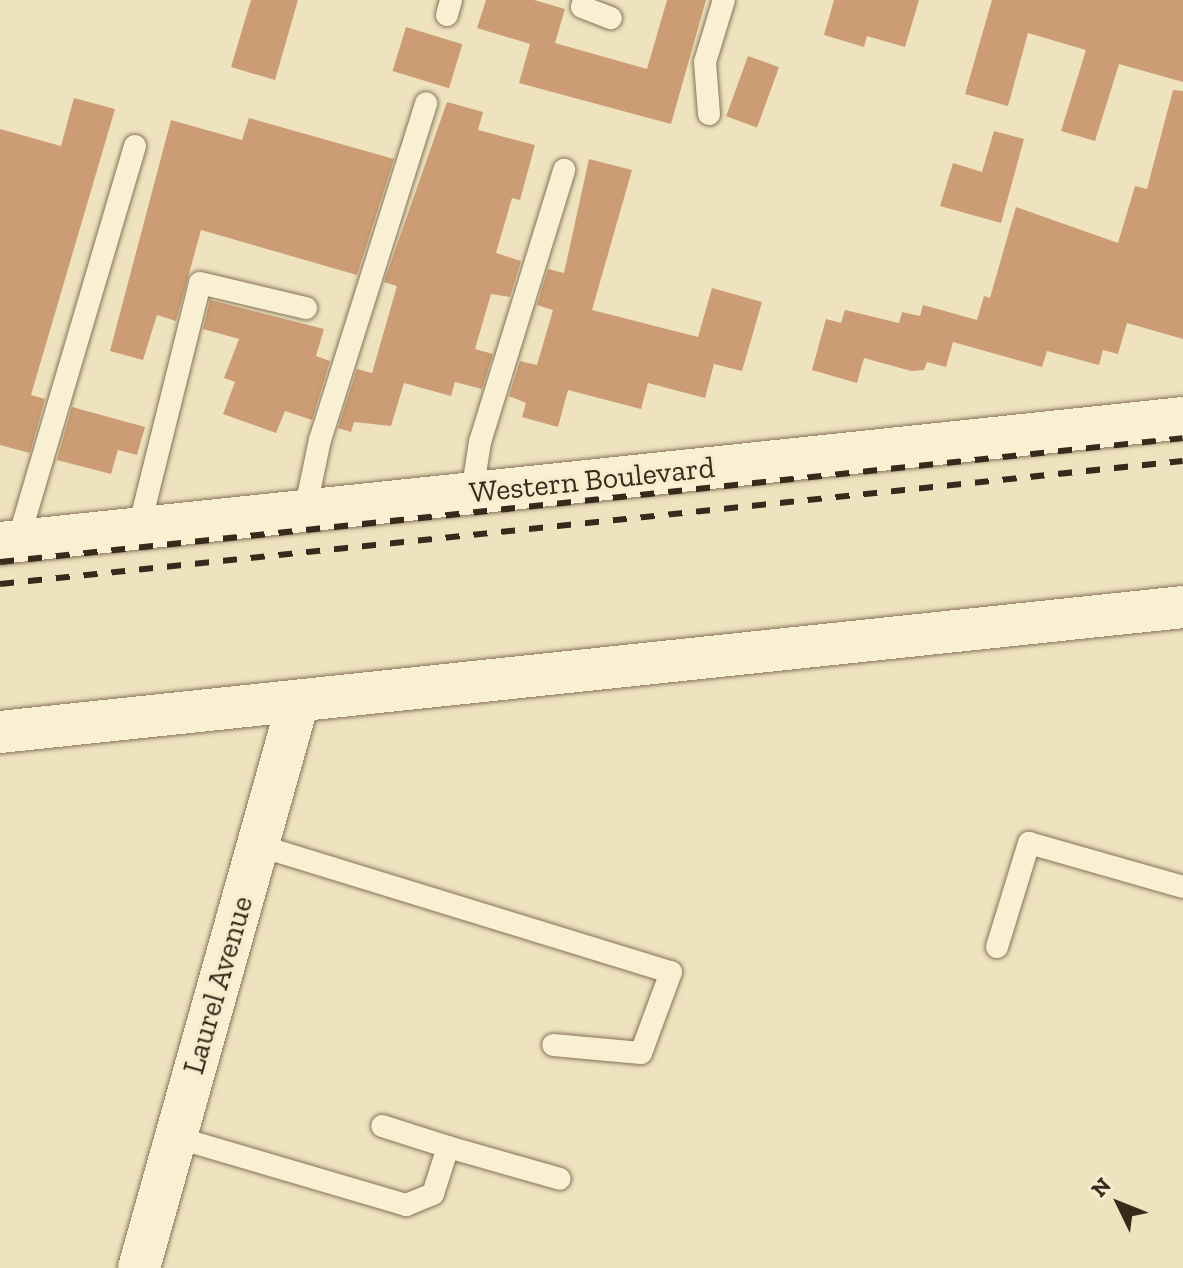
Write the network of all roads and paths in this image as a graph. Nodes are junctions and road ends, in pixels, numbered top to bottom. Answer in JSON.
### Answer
{"nodes":[{"id":1,"x":584,"y":0,"type":"edge"},
{"id":2,"x":724,"y":0,"type":"edge"},
{"id":3,"x":611,"y":18,"type":"dead end"},
{"id":4,"x":426,"y":103,"type":"dead end"},
{"id":5,"x":709,"y":114,"type":"dead end"},
{"id":6,"x":135,"y":146,"type":"dead end"},
{"id":7,"x":564,"y":170,"type":"dead end"},
{"id":8,"x":306,"y":308,"type":"dead end"},
{"id":9,"x":1183,"y":418,"type":"edge"},
{"id":10,"x":472,"y":493,"type":"junction"},
{"id":11,"x":305,"y":511,"type":"junction"},
{"id":12,"x":139,"y":528,"type":"junction"},
{"id":13,"x":9,"y":542,"type":"edge"},
{"id":14,"x":1183,"y":607,"type":"edge"},
{"id":15,"x":298,"y":702,"type":"junction"},
{"id":16,"x":0,"y":732,"type":"edge"},
{"id":17,"x":257,"y":845,"type":"junction"},
{"id":18,"x":1183,"y":887,"type":"edge"},
{"id":19,"x":997,"y":947,"type":"dead end"},
{"id":20,"x":553,"y":1045,"type":"dead end"},
{"id":21,"x":382,"y":1126,"type":"dead end"},
{"id":22,"x":175,"y":1137,"type":"junction"},
{"id":23,"x":448,"y":1147,"type":"junction"},
{"id":24,"x":560,"y":1179,"type":"dead end"},
{"id":25,"x":139,"y":1268,"type":"edge"}],
"edges":[{"from":1,"to":3,"type":"lane"},
{"from":2,"to":5,"type":"lane"},
{"from":4,"to":11,"type":"lane"},
{"from":6,"to":13,"type":"lane"},
{"from":7,"to":10,"type":"lane"},
{"from":8,"to":12,"type":"lane"},
{"from":9,"to":10,"type":"street","name":"Western Boulevard"},
{"from":10,"to":11,"type":"street","name":"Western Boulevard"},
{"from":11,"to":12,"type":"street","name":"Western Boulevard"},
{"from":12,"to":13,"type":"street","name":"Western Boulevard"},
{"from":14,"to":15,"type":"street"},
{"from":15,"to":16,"type":"street"},
{"from":15,"to":17,"type":"street","name":"Laurel Avenue"},
{"from":17,"to":20,"type":"lane"},
{"from":17,"to":22,"type":"street","name":"Laurel Avenue"},
{"from":18,"to":19,"type":"lane"},
{"from":21,"to":23,"type":"lane"},
{"from":22,"to":23,"type":"lane"},
{"from":22,"to":25,"type":"street","name":"Laurel Avenue"},
{"from":23,"to":24,"type":"lane"}]}
